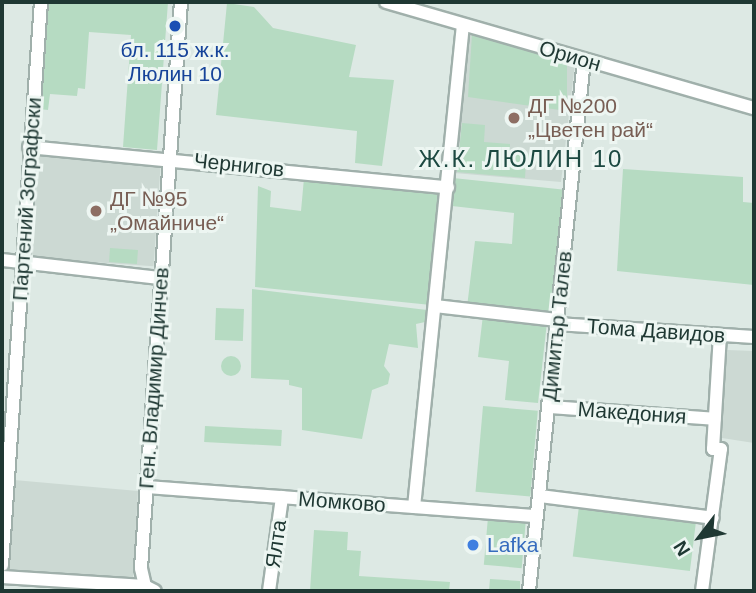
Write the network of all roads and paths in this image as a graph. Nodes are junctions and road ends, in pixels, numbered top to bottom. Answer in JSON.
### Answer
{"nodes":[{"id":1,"x":41,"y":2,"type":"edge"},
{"id":2,"x":181,"y":2,"type":"edge"},
{"id":3,"x":386,"y":2,"type":"edge"},
{"id":4,"x":463,"y":25,"type":"junction"},
{"id":5,"x":584,"y":60,"type":"junction"},
{"id":6,"x":754,"y":107,"type":"edge"},
{"id":7,"x":29,"y":147,"type":"junction"},
{"id":8,"x":169,"y":159,"type":"junction"},
{"id":9,"x":448,"y":187,"type":"junction"},
{"id":10,"x":2,"y":260,"type":"edge"},
{"id":11,"x":23,"y":263,"type":"junction"},
{"id":12,"x":160,"y":278,"type":"junction"},
{"id":13,"x":435,"y":306,"type":"junction"},
{"id":14,"x":557,"y":322,"type":"junction"},
{"id":15,"x":720,"y":336,"type":"junction"},
{"id":16,"x":754,"y":337,"type":"edge"},
{"id":17,"x":549,"y":407,"type":"junction"},
{"id":18,"x":715,"y":419,"type":"junction"},
{"id":19,"x":147,"y":487,"type":"junction"},
{"id":20,"x":540,"y":496,"type":"junction"},
{"id":21,"x":282,"y":497,"type":"junction"},
{"id":22,"x":414,"y":507,"type":"junction"},
{"id":23,"x":537,"y":516,"type":"junction"},
{"id":24,"x":713,"y":517,"type":"junction"},
{"id":25,"x":2,"y":565,"type":"edge"},
{"id":26,"x":2,"y":577,"type":"edge"},
{"id":27,"x":66,"y":586,"type":"edge"},
{"id":28,"x":124,"y":588,"type":"edge"},
{"id":29,"x":150,"y":588,"type":"edge"},
{"id":30,"x":268,"y":591,"type":"edge"},
{"id":31,"x":529,"y":591,"type":"edge"},
{"id":32,"x":702,"y":591,"type":"edge"}],
"edges":[{"from":1,"to":7,"type":"street","name":"Партений Зографски"},
{"from":2,"to":8,"type":"street","name":"Ген. Владимир Динчев"},
{"from":3,"to":4,"type":"street","name":"Орион"},
{"from":4,"to":5,"type":"street","name":"Орион"},
{"from":4,"to":9,"type":"street"},
{"from":5,"to":6,"type":"street","name":"Орион"},
{"from":5,"to":14,"type":"street","name":"Димитър Талев"},
{"from":7,"to":8,"type":"street","name":"Чернигов"},
{"from":7,"to":11,"type":"street","name":"Партений Зографски"},
{"from":8,"to":9,"type":"street","name":"Чернигов"},
{"from":8,"to":12,"type":"street","name":"Ген. Владимир Динчев"},
{"from":9,"to":13,"type":"street"},
{"from":10,"to":11,"type":"street"},
{"from":11,"to":12,"type":"street"},
{"from":11,"to":25,"type":"street","name":"Партений Зографски"},
{"from":12,"to":19,"type":"street","name":"Ген. Владимир Динчев"},
{"from":13,"to":14,"type":"street","name":"Тома Давидов"},
{"from":13,"to":22,"type":"street"},
{"from":14,"to":15,"type":"street","name":"Тома Давидов"},
{"from":14,"to":17,"type":"street","name":"Димитър Талев"},
{"from":15,"to":16,"type":"street","name":"Тома Давидов"},
{"from":15,"to":18,"type":"street"},
{"from":17,"to":18,"type":"street","name":"Македония"},
{"from":17,"to":20,"type":"street","name":"Димитър Талев"},
{"from":18,"to":24,"type":"street"},
{"from":19,"to":21,"type":"street","name":"Момково"},
{"from":19,"to":29,"type":"street","name":"Ген. Владимир Динчев"},
{"from":20,"to":23,"type":"street","name":"Димитър Талев"},
{"from":20,"to":24,"type":"street"},
{"from":21,"to":22,"type":"street","name":"Момково"},
{"from":21,"to":30,"type":"street","name":"Ялта"},
{"from":22,"to":23,"type":"street","name":"Момково"},
{"from":23,"to":31,"type":"street","name":"Димитър Талев"},
{"from":24,"to":32,"type":"street"},
{"from":26,"to":27,"type":"street"},
{"from":27,"to":28,"type":"street"},
{"from":28,"to":29,"type":"street"}]}
